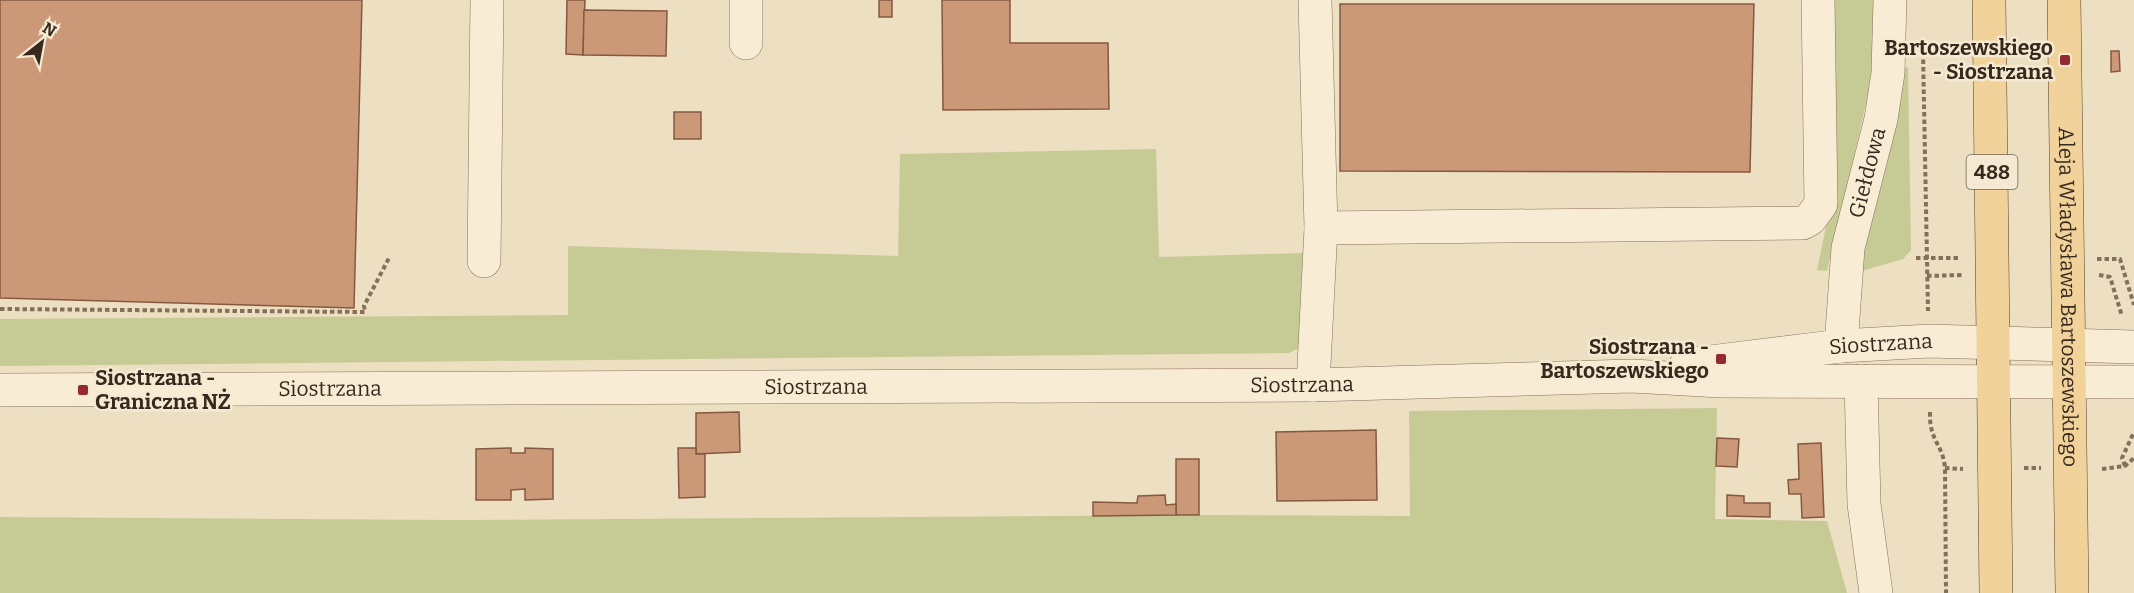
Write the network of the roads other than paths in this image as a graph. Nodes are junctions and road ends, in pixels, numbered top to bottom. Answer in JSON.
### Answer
{"nodes":[{"id":1,"x":487,"y":0,"type":"edge"},
{"id":2,"x":746,"y":0,"type":"edge"},
{"id":3,"x":1315,"y":0,"type":"edge"},
{"id":4,"x":1818,"y":0,"type":"edge"},
{"id":5,"x":1890,"y":0,"type":"edge"},
{"id":6,"x":1989,"y":0,"type":"edge"},
{"id":7,"x":2064,"y":0,"type":"edge"},
{"id":8,"x":746,"y":43,"type":"dead end"},
{"id":9,"x":1321,"y":228,"type":"junction"},
{"id":10,"x":484,"y":261,"type":"dead end"},
{"id":11,"x":1993,"y":344,"type":"junction"},
{"id":12,"x":1841,"y":346,"type":"junction"},
{"id":13,"x":2068,"y":346,"type":"junction"},
{"id":14,"x":2133,"y":347,"type":"edge"},
{"id":15,"x":1632,"y":376,"type":"junction"},
{"id":16,"x":1993,"y":380,"type":"junction"},
{"id":17,"x":1861,"y":381,"type":"junction"},
{"id":18,"x":2068,"y":382,"type":"junction"},
{"id":19,"x":2134,"y":382,"type":"edge"},
{"id":20,"x":1313,"y":385,"type":"junction"},
{"id":21,"x":0,"y":390,"type":"edge"},
{"id":22,"x":1876,"y":593,"type":"edge"},
{"id":23,"x":1996,"y":593,"type":"edge"},
{"id":24,"x":2072,"y":593,"type":"edge"}],
"edges":[{"from":1,"to":10,"type":"street"},
{"from":2,"to":8,"type":"street"},
{"from":3,"to":9,"type":"street"},
{"from":4,"to":9,"type":"street"},
{"from":5,"to":12,"type":"street","name":"Giełdowa"},
{"from":6,"to":11,"type":"main road","number":"488"},
{"from":7,"to":13,"type":"main road","name":"Aleja Władysława Bartoszewskiego"},
{"from":9,"to":20,"type":"street"},
{"from":11,"to":12,"type":"street","name":"Siostrzana"},
{"from":11,"to":13,"type":"street","name":"Siostrzana"},
{"from":11,"to":16,"type":"main road","number":"488"},
{"from":12,"to":15,"type":"street","name":"Siostrzana"},
{"from":13,"to":14,"type":"street","name":"Siostrzana"},
{"from":13,"to":18,"type":"main road","name":"Aleja Władysława Bartoszewskiego"},
{"from":15,"to":17,"type":"street","name":"Siostrzana"},
{"from":15,"to":20,"type":"street","name":"Siostrzana"},
{"from":16,"to":17,"type":"street","name":"Siostrzana"},
{"from":16,"to":18,"type":"street","name":"Siostrzana"},
{"from":16,"to":23,"type":"main road","number":"488"},
{"from":17,"to":22,"type":"street"},
{"from":18,"to":19,"type":"street","name":"Siostrzana"},
{"from":18,"to":24,"type":"main road","name":"Aleja Władysława Bartoszewskiego"},
{"from":20,"to":21,"type":"street","name":"Siostrzana"}]}
